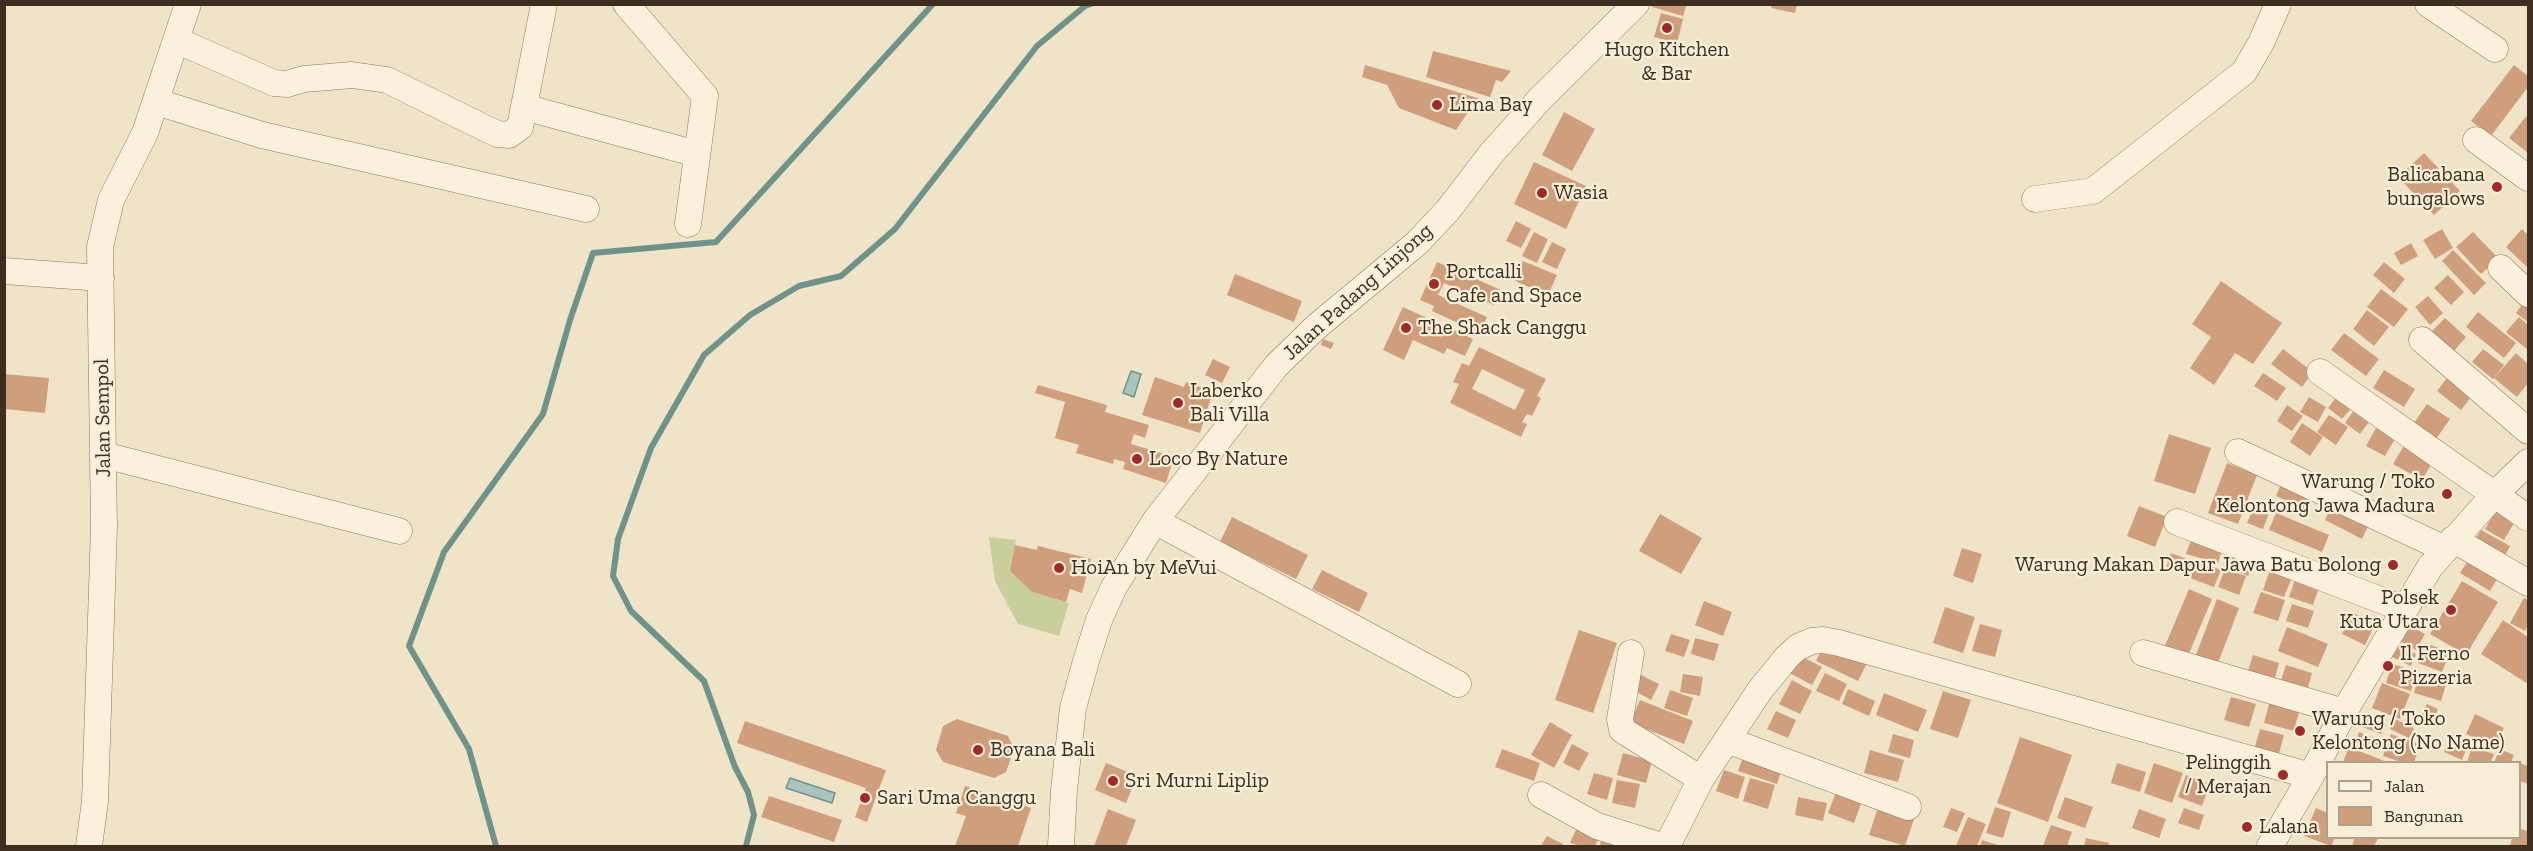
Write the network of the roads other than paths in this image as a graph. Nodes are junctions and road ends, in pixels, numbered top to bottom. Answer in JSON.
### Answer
{"nodes":[{"id":1,"x":188,"y":4,"type":"edge"},
{"id":2,"x":544,"y":4,"type":"edge"},
{"id":3,"x":626,"y":4,"type":"edge"},
{"id":4,"x":1636,"y":4,"type":"edge"},
{"id":5,"x":2278,"y":4,"type":"edge"},
{"id":6,"x":2428,"y":4,"type":"edge"},
{"id":7,"x":176,"y":40,"type":"junction"},
{"id":8,"x":2495,"y":48,"type":"dead end"},
{"id":9,"x":157,"y":102,"type":"junction"},
{"id":10,"x":524,"y":107,"type":"junction"},
{"id":11,"x":2476,"y":140,"type":"dead end"},
{"id":12,"x":697,"y":154,"type":"junction"},
{"id":13,"x":2529,"y":178,"type":"edge"},
{"id":14,"x":2035,"y":199,"type":"dead end"},
{"id":15,"x":586,"y":209,"type":"dead end"},
{"id":16,"x":688,"y":224,"type":"dead end"},
{"id":17,"x":2501,"y":268,"type":"dead end"},
{"id":18,"x":4,"y":271,"type":"edge"},
{"id":19,"x":101,"y":278,"type":"junction"},
{"id":20,"x":2529,"y":294,"type":"edge"},
{"id":21,"x":2422,"y":340,"type":"dead end"},
{"id":22,"x":2320,"y":372,"type":"dead end"},
{"id":23,"x":2529,"y":431,"type":"edge"},
{"id":24,"x":2238,"y":452,"type":"dead end"},
{"id":25,"x":104,"y":455,"type":"junction"},
{"id":26,"x":2529,"y":462,"type":"edge"},
{"id":27,"x":2494,"y":495,"type":"junction"},
{"id":28,"x":2529,"y":518,"type":"edge"},
{"id":29,"x":1155,"y":521,"type":"junction"},
{"id":30,"x":2177,"y":522,"type":"dead end"},
{"id":31,"x":399,"y":531,"type":"dead end"},
{"id":32,"x":2449,"y":544,"type":"junction"},
{"id":33,"x":2529,"y":582,"type":"edge"},
{"id":34,"x":2404,"y":609,"type":"junction"},
{"id":35,"x":1631,"y":653,"type":"dead end"},
{"id":36,"x":2143,"y":653,"type":"dead end"},
{"id":37,"x":1458,"y":684,"type":"dead end"},
{"id":38,"x":2344,"y":712,"type":"junction"},
{"id":39,"x":1727,"y":740,"type":"junction"},
{"id":40,"x":2311,"y":776,"type":"junction"},
{"id":41,"x":1701,"y":779,"type":"junction"},
{"id":42,"x":1540,"y":795,"type":"dead end"},
{"id":43,"x":1908,"y":807,"type":"dead end"},
{"id":44,"x":89,"y":846,"type":"edge"},
{"id":45,"x":1061,"y":846,"type":"edge"},
{"id":46,"x":1662,"y":846,"type":"edge"},
{"id":47,"x":1666,"y":846,"type":"edge"},
{"id":48,"x":2270,"y":846,"type":"edge"}],
"edges":[{"from":1,"to":7,"type":"street","name":"Jalan Sempol"},
{"from":2,"to":10,"type":"street"},
{"from":3,"to":12,"type":"street"},
{"from":4,"to":29,"type":"street","name":"Jalan Padang Linjong"},
{"from":5,"to":14,"type":"street"},
{"from":6,"to":8,"type":"street"},
{"from":7,"to":9,"type":"street","name":"Jalan Sempol"},
{"from":7,"to":10,"type":"street"},
{"from":9,"to":15,"type":"street"},
{"from":9,"to":19,"type":"street","name":"Jalan Sempol"},
{"from":10,"to":12,"type":"street"},
{"from":11,"to":13,"type":"street"},
{"from":12,"to":16,"type":"street"},
{"from":17,"to":20,"type":"street"},
{"from":18,"to":19,"type":"street"},
{"from":19,"to":25,"type":"street","name":"Jalan Sempol"},
{"from":21,"to":23,"type":"street"},
{"from":22,"to":27,"type":"street"},
{"from":24,"to":32,"type":"street"},
{"from":25,"to":31,"type":"street"},
{"from":25,"to":44,"type":"street","name":"Jalan Sempol"},
{"from":26,"to":27,"type":"street"},
{"from":27,"to":28,"type":"street"},
{"from":27,"to":32,"type":"street"},
{"from":29,"to":37,"type":"street"},
{"from":29,"to":45,"type":"street","name":"Jalan Padang Linjong"},
{"from":30,"to":34,"type":"street"},
{"from":32,"to":33,"type":"street"},
{"from":32,"to":34,"type":"street"},
{"from":34,"to":38,"type":"street"},
{"from":35,"to":41,"type":"street"},
{"from":36,"to":38,"type":"street"},
{"from":38,"to":40,"type":"street"},
{"from":39,"to":40,"type":"street"},
{"from":39,"to":41,"type":"street"},
{"from":39,"to":43,"type":"street"},
{"from":40,"to":48,"type":"street"},
{"from":41,"to":47,"type":"street"},
{"from":42,"to":46,"type":"street"}]}
